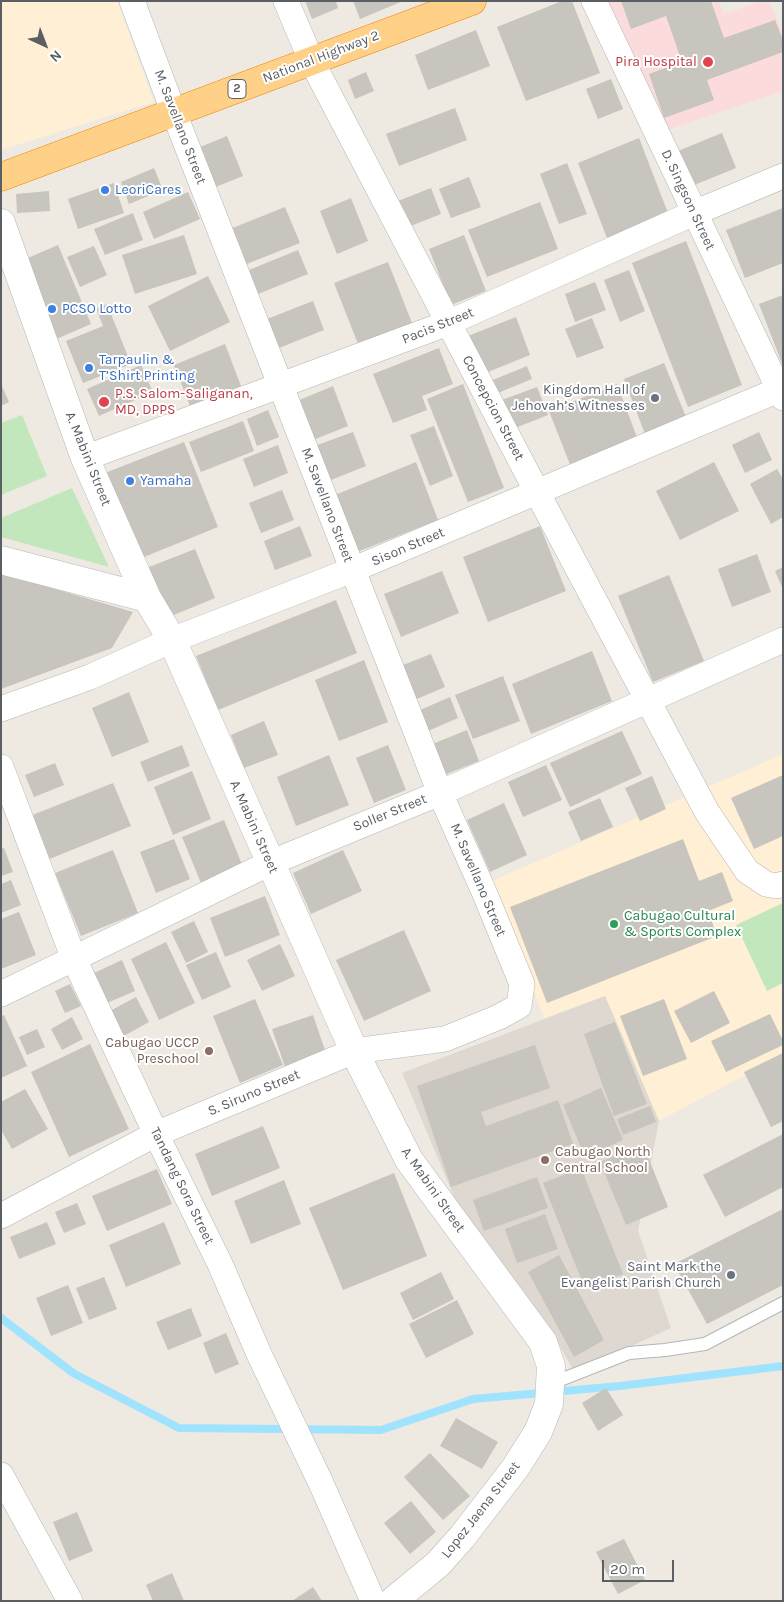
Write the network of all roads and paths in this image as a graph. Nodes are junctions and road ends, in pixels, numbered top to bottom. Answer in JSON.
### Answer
{"nodes":[{"id":1,"x":132,"y":1,"type":"edge"},
{"id":2,"x":286,"y":1,"type":"edge"},
{"id":3,"x":472,"y":1,"type":"edge"},
{"id":4,"x":594,"y":1,"type":"edge"},
{"id":5,"x":311,"y":60,"type":"junction"},
{"id":6,"x":174,"y":113,"type":"junction"},
{"id":7,"x":783,"y":176,"type":"edge"},
{"id":8,"x":1,"y":177,"type":"edge"},
{"id":9,"x":694,"y":213,"type":"junction"},
{"id":10,"x":1,"y":223,"type":"edge"},
{"id":11,"x":448,"y":323,"type":"junction"},
{"id":12,"x":280,"y":384,"type":"junction"},
{"id":13,"x":782,"y":392,"type":"edge"},
{"id":14,"x":86,"y":458,"type":"junction"},
{"id":15,"x":537,"y":492,"type":"junction"},
{"id":16,"x":1,"y":560,"type":"edge"},
{"id":17,"x":352,"y":570,"type":"junction"},
{"id":18,"x":147,"y":598,"type":"junction"},
{"id":19,"x":172,"y":640,"type":"junction"},
{"id":20,"x":783,"y":640,"type":"edge"},
{"id":21,"x":648,"y":699,"type":"junction"},
{"id":22,"x":1,"y":709,"type":"edge"},
{"id":23,"x":1,"y":767,"type":"edge"},
{"id":24,"x":440,"y":793,"type":"junction"},
{"id":25,"x":270,"y":863,"type":"junction"},
{"id":26,"x":783,"y":884,"type":"edge"},
{"id":27,"x":74,"y":959,"type":"junction"},
{"id":28,"x":1,"y":994,"type":"edge"},
{"id":29,"x":519,"y":1006,"type":"joint"},
{"id":30,"x":354,"y":1051,"type":"junction"},
{"id":31,"x":156,"y":1134,"type":"junction"},
{"id":32,"x":1,"y":1216,"type":"edge"},
{"id":33,"x":783,"y":1303,"type":"edge"},
{"id":34,"x":549,"y":1394,"type":"junction"},
{"id":35,"x":1,"y":1475,"type":"edge"},
{"id":36,"x":70,"y":1601,"type":"edge"},
{"id":37,"x":373,"y":1601,"type":"edge"},
{"id":38,"x":393,"y":1601,"type":"edge"}],
"edges":[{"from":1,"to":6,"type":"street","name":"M. Savellano Street"},
{"from":2,"to":5,"type":"street","name":"Concepcion Street"},
{"from":3,"to":5,"type":"highway","name":"National Highway 2","number":"2"},
{"from":4,"to":9,"type":"street","name":"D. Singson Street"},
{"from":5,"to":6,"type":"highway","name":"National Highway 2","number":"2"},
{"from":5,"to":11,"type":"street","name":"Concepcion Street"},
{"from":6,"to":8,"type":"highway","name":"National Highway 2","number":"2"},
{"from":6,"to":12,"type":"street","name":"M. Savellano Street"},
{"from":7,"to":9,"type":"street","name":"Pacis Street"},
{"from":9,"to":11,"type":"street","name":"Pacis Street"},
{"from":9,"to":13,"type":"street","name":"D. Singson Street"},
{"from":10,"to":14,"type":"street","name":"A. Mabini Street"},
{"from":11,"to":12,"type":"street","name":"Pacis Street"},
{"from":11,"to":15,"type":"street","name":"Concepcion Street"},
{"from":12,"to":14,"type":"street","name":"Pacis Street"},
{"from":12,"to":17,"type":"street","name":"M. Savellano Street"},
{"from":13,"to":15,"type":"street","name":"Sison Street"},
{"from":14,"to":18,"type":"street","name":"A. Mabini Street"},
{"from":15,"to":17,"type":"street","name":"Sison Street"},
{"from":15,"to":21,"type":"street","name":"Concepcion Street"},
{"from":16,"to":18,"type":"street"},
{"from":17,"to":19,"type":"street","name":"Sison Street"},
{"from":17,"to":24,"type":"street","name":"M. Savellano Street"},
{"from":18,"to":19,"type":"street","name":"A. Mabini Street"},
{"from":19,"to":22,"type":"street","name":"Sison Street"},
{"from":19,"to":25,"type":"street","name":"A. Mabini Street"},
{"from":20,"to":21,"type":"street","name":"Soller Street"},
{"from":21,"to":24,"type":"street","name":"Soller Street"},
{"from":21,"to":26,"type":"street","name":"Concepcion Street"},
{"from":23,"to":27,"type":"street","name":"Tandang Sora Street"},
{"from":24,"to":25,"type":"street","name":"Soller Street"},
{"from":24,"to":29,"type":"street","name":"M. Savellano Street"},
{"from":25,"to":27,"type":"street","name":"Soller Street"},
{"from":25,"to":30,"type":"street","name":"A. Mabini Street"},
{"from":27,"to":28,"type":"street","name":"Soller Street"},
{"from":27,"to":31,"type":"street","name":"Tandang Sora Street"},
{"from":29,"to":30,"type":"street","name":"S. Siruno Street"},
{"from":30,"to":31,"type":"street","name":"S. Siruno Street"},
{"from":30,"to":34,"type":"street","name":"A. Mabini Street"},
{"from":31,"to":32,"type":"street","name":"S. Siruno Street"},
{"from":31,"to":37,"type":"street","name":"Tandang Sora Street"},
{"from":33,"to":34,"type":"lane"},
{"from":34,"to":38,"type":"street","name":"Lopez Jaena Street"},
{"from":35,"to":36,"type":"street"}]}
